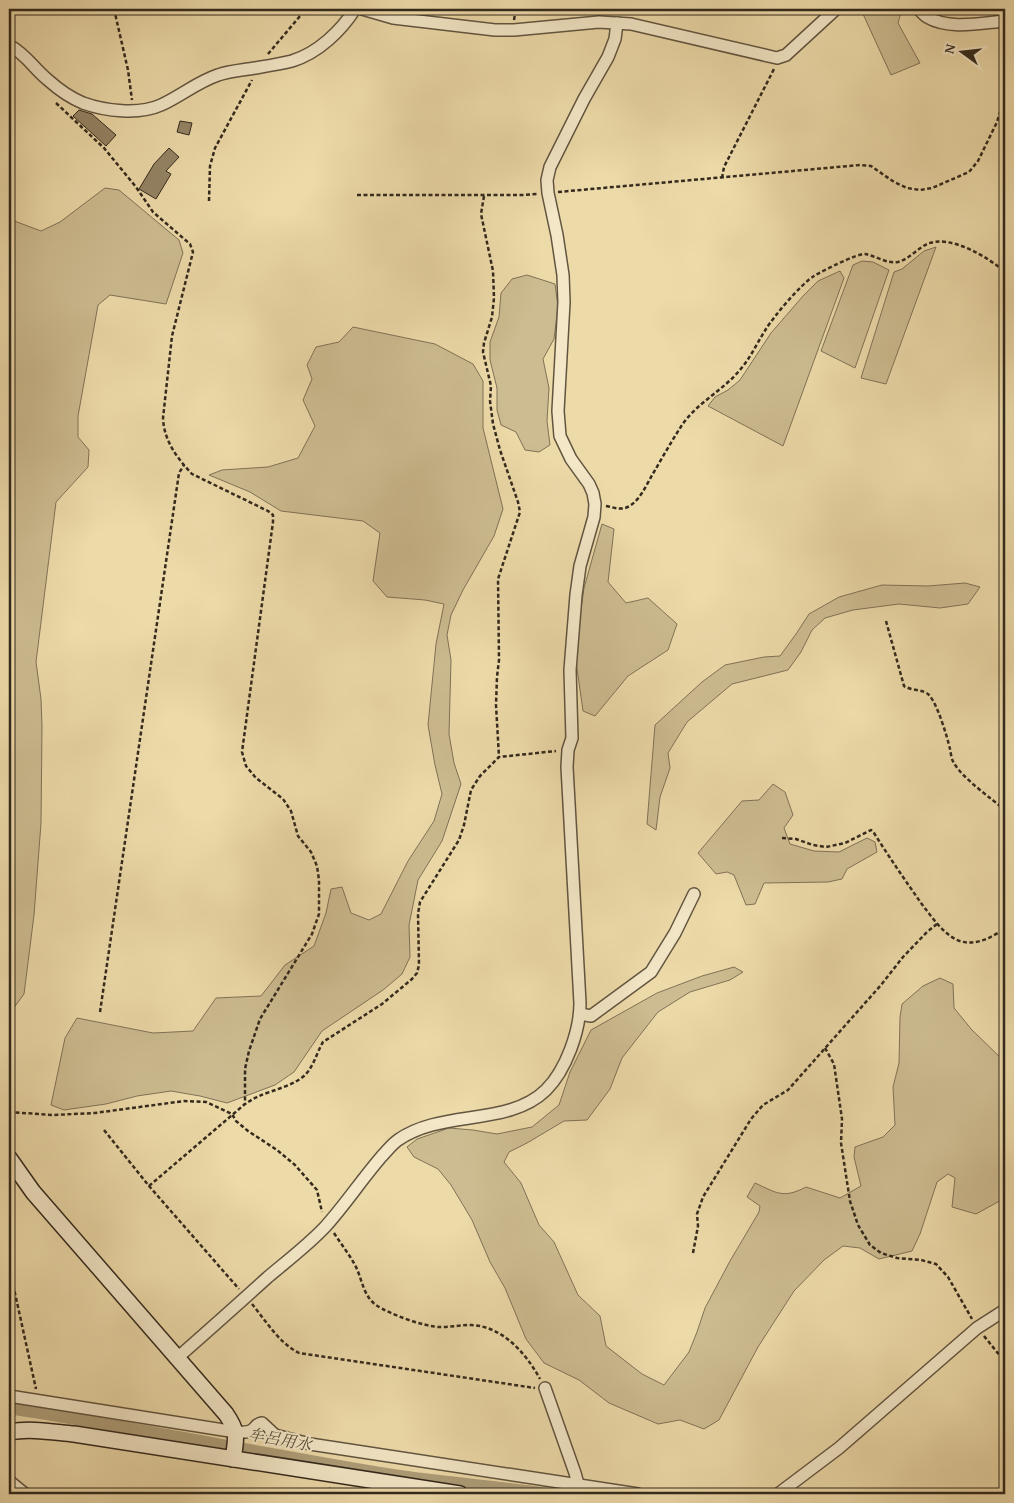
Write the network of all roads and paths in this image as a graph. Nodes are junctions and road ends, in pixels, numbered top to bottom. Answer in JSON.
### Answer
{"nodes":[{"id":1,"x":114,"y":9,"type":"edge"},
{"id":2,"x":306,"y":9,"type":"edge"},
{"id":3,"x":355,"y":9,"type":"edge"},
{"id":4,"x":362,"y":9,"type":"edge"},
{"id":5,"x":836,"y":9,"type":"edge"},
{"id":6,"x":918,"y":9,"type":"edge"},
{"id":7,"x":1005,"y":21,"type":"edge"},
{"id":8,"x":617,"y":22,"type":"junction"},
{"id":9,"x":9,"y":45,"type":"edge"},
{"id":10,"x":777,"y":58,"type":"junction"},
{"id":11,"x":258,"y":68,"type":"junction"},
{"id":12,"x":1005,"y":96,"type":"edge"},
{"id":13,"x":56,"y":103,"type":"dead end"},
{"id":14,"x":131,"y":111,"type":"junction"},
{"id":15,"x":722,"y":178,"type":"junction"},
{"id":16,"x":548,"y":193,"type":"junction"},
{"id":17,"x":357,"y":195,"type":"dead end"},
{"id":18,"x":484,"y":195,"type":"junction"},
{"id":19,"x":209,"y":201,"type":"dead end"},
{"id":20,"x":1005,"y":272,"type":"edge"},
{"id":21,"x":184,"y":465,"type":"junction"},
{"id":22,"x":595,"y":504,"type":"junction"},
{"id":23,"x":886,"y":621,"type":"dead end"},
{"id":24,"x":568,"y":750,"type":"junction"},
{"id":25,"x":499,"y":757,"type":"junction"},
{"id":26,"x":1005,"y":810,"type":"edge"},
{"id":27,"x":782,"y":838,"type":"dead end"},
{"id":28,"x":694,"y":894,"type":"dead end"},
{"id":29,"x":937,"y":924,"type":"junction"},
{"id":30,"x":1005,"y":928,"type":"edge"},
{"id":31,"x":100,"y":1012,"type":"dead end"},
{"id":32,"x":580,"y":1014,"type":"junction"},
{"id":33,"x":825,"y":1048,"type":"junction"},
{"id":34,"x":245,"y":1104,"type":"junction"},
{"id":35,"x":9,"y":1112,"type":"edge"},
{"id":36,"x":232,"y":1114,"type":"junction"},
{"id":37,"x":104,"y":1130,"type":"dead end"},
{"id":38,"x":9,"y":1158,"type":"edge"},
{"id":39,"x":149,"y":1186,"type":"junction"},
{"id":40,"x":325,"y":1226,"type":"junction"},
{"id":41,"x":693,"y":1252,"type":"dead end"},
{"id":42,"x":9,"y":1266,"type":"edge"},
{"id":43,"x":246,"y":1297,"type":"junction"},
{"id":44,"x":1005,"y":1310,"type":"edge"},
{"id":45,"x":977,"y":1328,"type":"junction"},
{"id":46,"x":178,"y":1358,"type":"junction"},
{"id":47,"x":1005,"y":1362,"type":"edge"},
{"id":48,"x":545,"y":1388,"type":"junction"},
{"id":49,"x":9,"y":1396,"type":"edge"},
{"id":50,"x":37,"y":1401,"type":"junction"},
{"id":51,"x":9,"y":1432,"type":"edge"},
{"id":52,"x":234,"y":1446,"type":"junction"},
{"id":53,"x":9,"y":1481,"type":"edge"},
{"id":54,"x":578,"y":1489,"type":"edge"},
{"id":55,"x":25,"y":1494,"type":"edge"},
{"id":56,"x":460,"y":1494,"type":"edge"},
{"id":57,"x":638,"y":1494,"type":"edge"},
{"id":58,"x":778,"y":1494,"type":"edge"}],
"edges":[{"from":1,"to":14,"type":"path"},
{"from":2,"to":11,"type":"path"},
{"from":3,"to":11,"type":"street"},
{"from":4,"to":8,"type":"street"},
{"from":5,"to":10,"type":"street"},
{"from":6,"to":7,"type":"street"},
{"from":8,"to":10,"type":"street"},
{"from":8,"to":16,"type":"street"},
{"from":9,"to":14,"type":"street"},
{"from":10,"to":15,"type":"path"},
{"from":11,"to":14,"type":"street"},
{"from":11,"to":19,"type":"path"},
{"from":12,"to":15,"type":"path"},
{"from":13,"to":21,"type":"path"},
{"from":15,"to":16,"type":"path"},
{"from":16,"to":18,"type":"path"},
{"from":16,"to":22,"type":"street"},
{"from":17,"to":18,"type":"path"},
{"from":18,"to":25,"type":"path"},
{"from":20,"to":22,"type":"path"},
{"from":21,"to":31,"type":"path"},
{"from":21,"to":34,"type":"path"},
{"from":22,"to":24,"type":"street"},
{"from":23,"to":26,"type":"path"},
{"from":24,"to":25,"type":"path"},
{"from":24,"to":32,"type":"street"},
{"from":25,"to":34,"type":"path"},
{"from":27,"to":29,"type":"path"},
{"from":28,"to":32,"type":"street"},
{"from":29,"to":30,"type":"path"},
{"from":29,"to":33,"type":"path"},
{"from":32,"to":40,"type":"street"},
{"from":33,"to":41,"type":"path"},
{"from":33,"to":45,"type":"path"},
{"from":34,"to":36,"type":"path"},
{"from":35,"to":36,"type":"path"},
{"from":36,"to":39,"type":"path"},
{"from":36,"to":40,"type":"path"},
{"from":37,"to":39,"type":"path"},
{"from":38,"to":46,"type":"street"},
{"from":39,"to":43,"type":"path"},
{"from":40,"to":43,"type":"street"},
{"from":40,"to":48,"type":"path"},
{"from":42,"to":50,"type":"path"},
{"from":43,"to":46,"type":"street"},
{"from":43,"to":48,"type":"path"},
{"from":44,"to":45,"type":"street"},
{"from":45,"to":47,"type":"path"},
{"from":45,"to":58,"type":"street"},
{"from":46,"to":52,"type":"street"},
{"from":48,"to":54,"type":"street"},
{"from":49,"to":50,"type":"street"},
{"from":50,"to":52,"type":"street"},
{"from":51,"to":52,"type":"street"},
{"from":52,"to":54,"type":"street"},
{"from":52,"to":56,"type":"street"},
{"from":53,"to":55,"type":"street"},
{"from":54,"to":57,"type":"street"}]}
